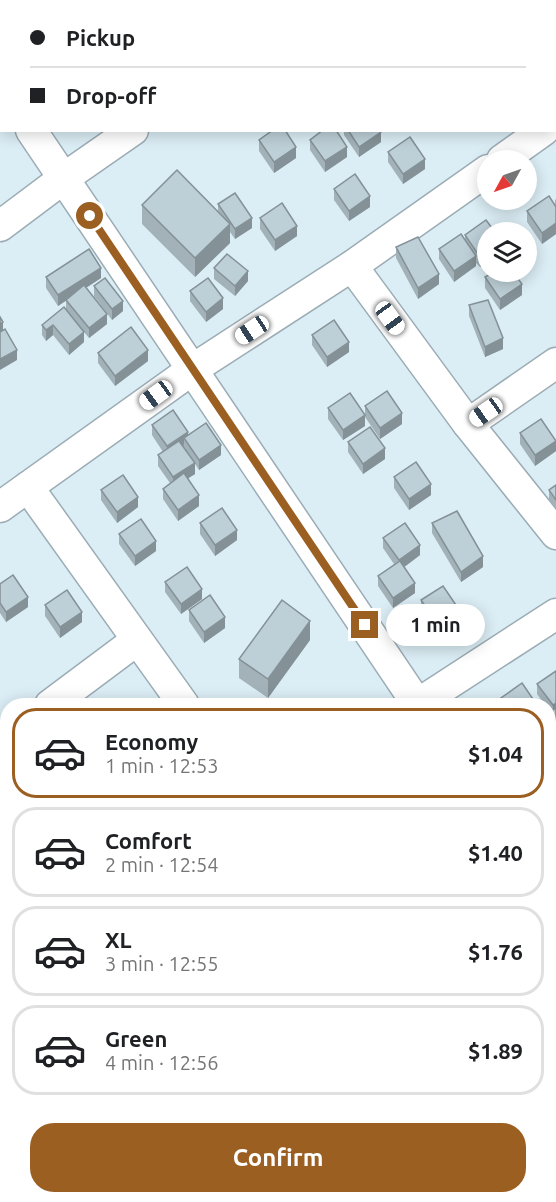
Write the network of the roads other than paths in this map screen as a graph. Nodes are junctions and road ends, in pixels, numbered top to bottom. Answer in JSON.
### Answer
{"nodes":[{"id":1,"x":32,"y":132,"type":"edge"},
{"id":2,"x":131,"y":132,"type":"edge"},
{"id":3,"x":541,"y":132,"type":"edge"},
{"id":4,"x":516,"y":150,"type":"edge"},
{"id":5,"x":64,"y":178,"type":"junction"},
{"id":6,"x":477,"y":178,"type":"edge"},
{"id":7,"x":0,"y":225,"type":"edge"},
{"id":8,"x":352,"y":266,"type":"junction"},
{"id":9,"x":556,"y":363,"type":"edge"},
{"id":10,"x":193,"y":369,"type":"junction"},
{"id":11,"x":468,"y":424,"type":"junction"},
{"id":12,"x":28,"y":487,"type":"junction"},
{"id":13,"x":0,"y":507,"type":"edge"},
{"id":14,"x":556,"y":534,"type":"edge"},
{"id":15,"x":556,"y":614,"type":"edge"},
{"id":16,"x":137,"y":640,"type":"junction"},
{"id":17,"x":59,"y":698,"type":"edge"},
{"id":18,"x":179,"y":698,"type":"edge"},
{"id":19,"x":412,"y":698,"type":"edge"},
{"id":20,"x":428,"y":698,"type":"edge"}],
"edges":[{"from":1,"to":5,"type":"street"},
{"from":2,"to":5,"type":"street"},
{"from":3,"to":4,"type":"street"},
{"from":5,"to":7,"type":"street"},
{"from":5,"to":10,"type":"street"},
{"from":6,"to":8,"type":"street"},
{"from":8,"to":10,"type":"street"},
{"from":8,"to":11,"type":"street"},
{"from":9,"to":11,"type":"street"},
{"from":10,"to":12,"type":"street"},
{"from":10,"to":19,"type":"street"},
{"from":11,"to":14,"type":"street"},
{"from":12,"to":13,"type":"street"},
{"from":12,"to":16,"type":"street"},
{"from":15,"to":20,"type":"street"},
{"from":16,"to":17,"type":"street"},
{"from":16,"to":18,"type":"street"}]}
